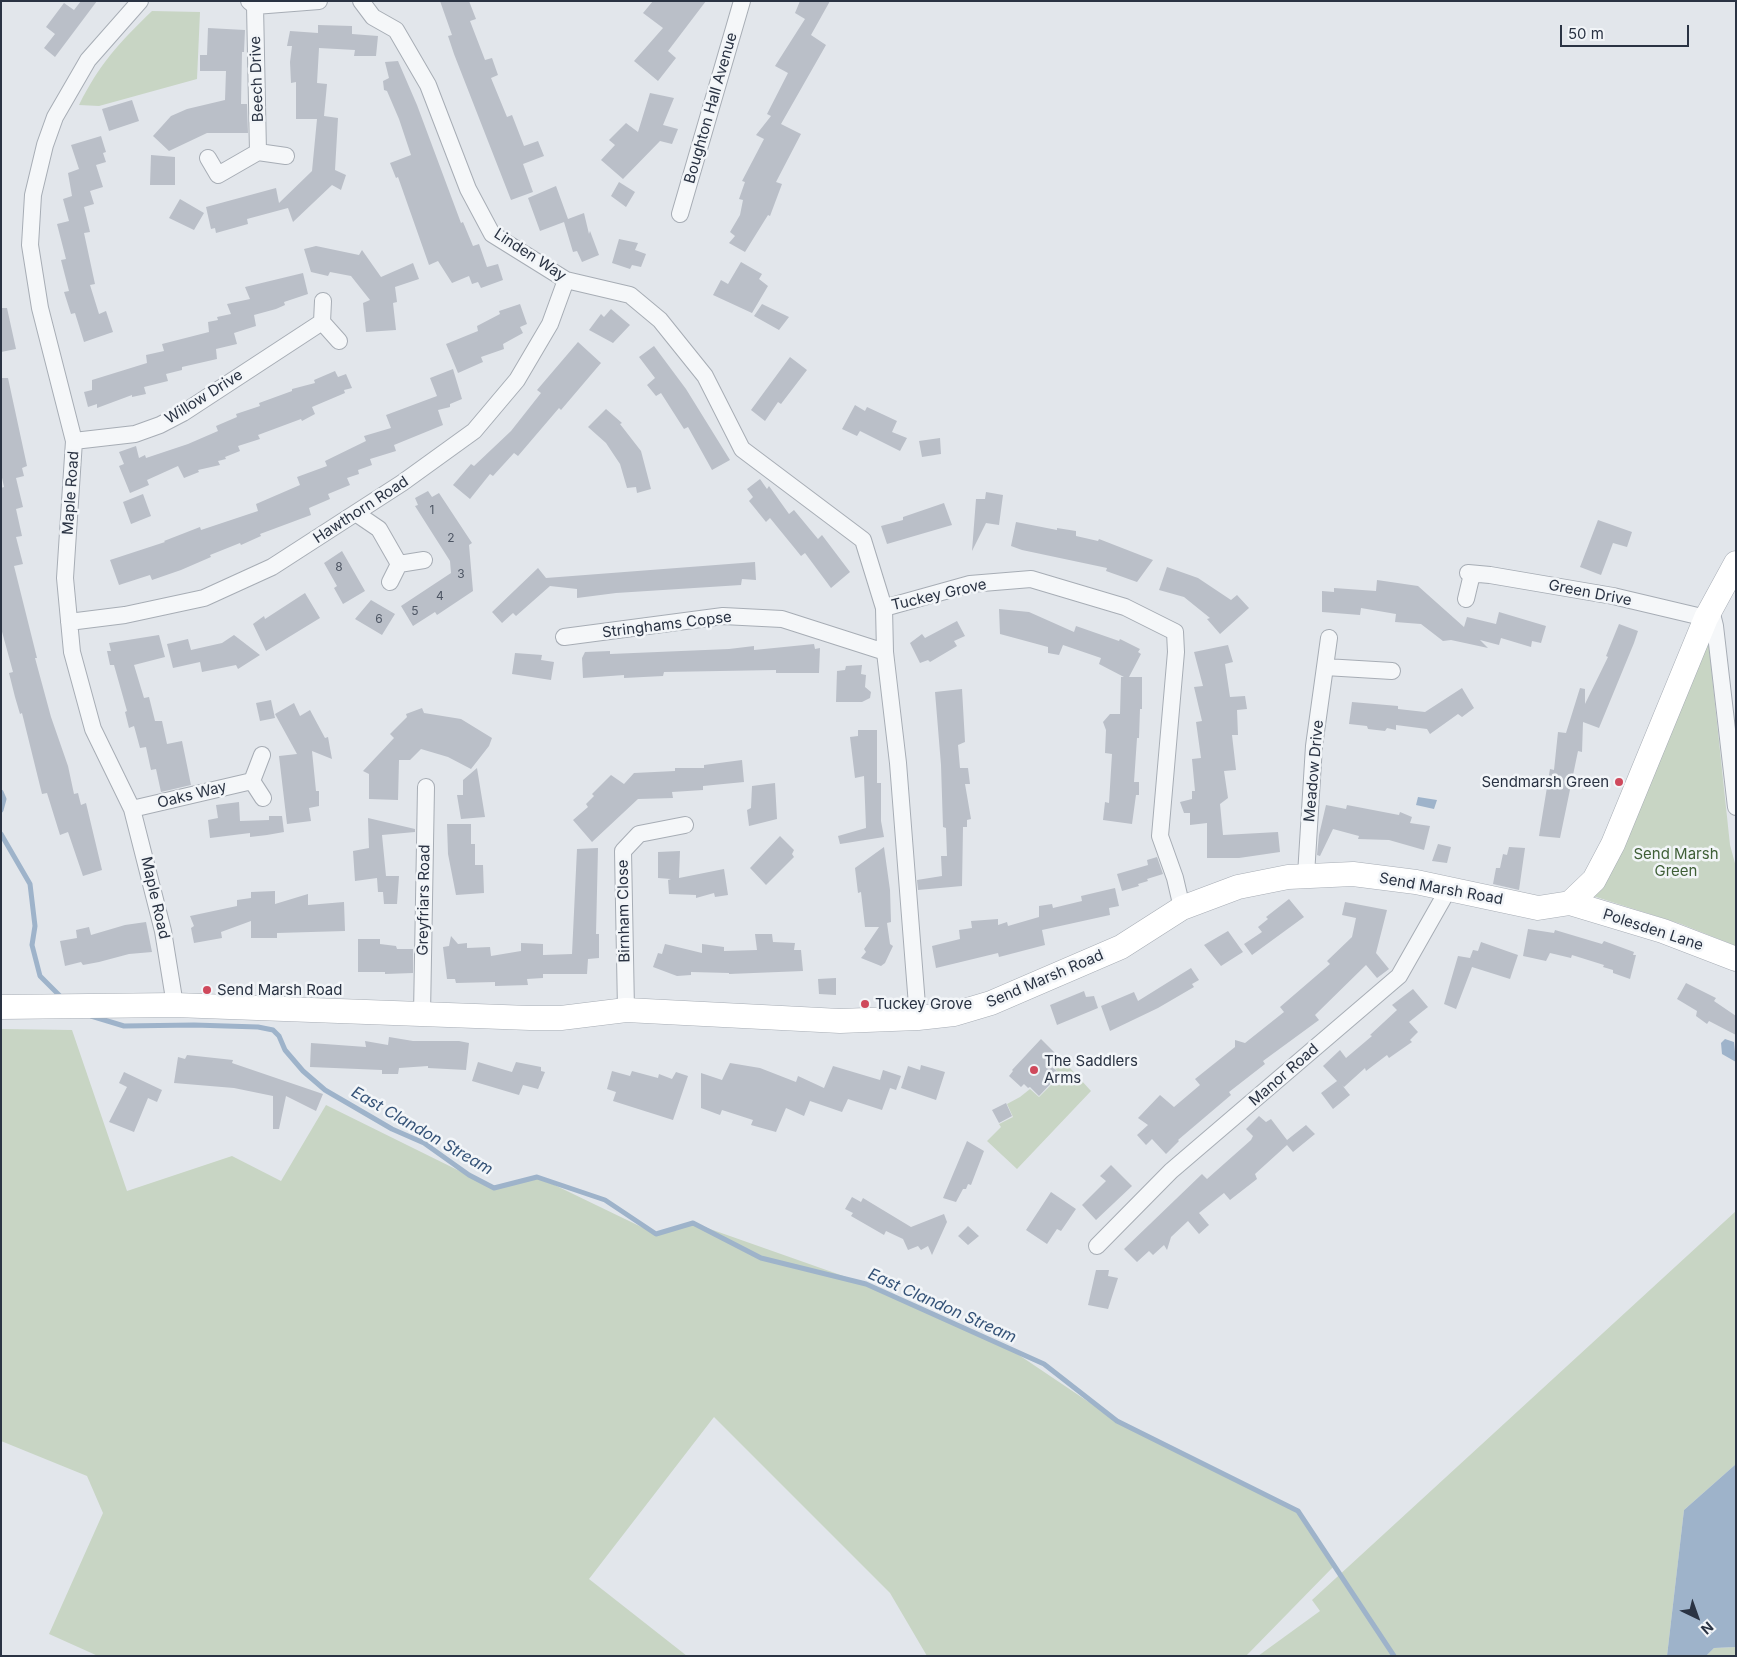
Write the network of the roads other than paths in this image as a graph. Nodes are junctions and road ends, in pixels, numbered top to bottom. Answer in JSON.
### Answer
{"nodes":[{"id":1,"x":140,"y":1,"type":"edge"},
{"id":2,"x":319,"y":1,"type":"edge"},
{"id":3,"x":361,"y":1,"type":"edge"},
{"id":4,"x":742,"y":1,"type":"edge"},
{"id":5,"x":252,"y":3,"type":"edge"},
{"id":6,"x":258,"y":152,"type":"junction"},
{"id":7,"x":286,"y":156,"type":"dead end"},
{"id":8,"x":208,"y":158,"type":"dead end"},
{"id":9,"x":680,"y":214,"type":"dead end"},
{"id":10,"x":566,"y":280,"type":"junction"},
{"id":11,"x":323,"y":301,"type":"dead end"},
{"id":12,"x":322,"y":322,"type":"junction"},
{"id":13,"x":339,"y":341,"type":"dead end"},
{"id":14,"x":74,"y":441,"type":"junction"},
{"id":15,"x":357,"y":514,"type":"junction"},
{"id":16,"x":424,"y":560,"type":"dead end"},
{"id":17,"x":1736,"y":563,"type":"edge"},
{"id":18,"x":399,"y":564,"type":"junction"},
{"id":19,"x":390,"y":582,"type":"dead end"},
{"id":20,"x":1466,"y":599,"type":"dead end"},
{"id":21,"x":884,"y":608,"type":"junction"},
{"id":22,"x":1709,"y":614,"type":"junction"},
{"id":23,"x":69,"y":622,"type":"junction"},
{"id":24,"x":564,"y":637,"type":"dead end"},
{"id":25,"x":1329,"y":638,"type":"dead end"},
{"id":26,"x":885,"y":652,"type":"junction"},
{"id":27,"x":1325,"y":667,"type":"junction"},
{"id":28,"x":1392,"y":671,"type":"dead end"},
{"id":29,"x":262,"y":755,"type":"dead end"},
{"id":30,"x":252,"y":781,"type":"junction"},
{"id":31,"x":426,"y":787,"type":"dead end"},
{"id":32,"x":263,"y":798,"type":"dead end"},
{"id":33,"x":1736,"y":807,"type":"edge"},
{"id":34,"x":132,"y":809,"type":"junction"},
{"id":35,"x":685,"y":824,"type":"dead end"},
{"id":36,"x":1306,"y":875,"type":"junction"},
{"id":37,"x":1449,"y":888,"type":"junction"},
{"id":38,"x":1570,"y":903,"type":"junction"},
{"id":39,"x":1182,"y":908,"type":"junction"},
{"id":40,"x":1736,"y":959,"type":"edge"},
{"id":41,"x":175,"y":1005,"type":"junction"},
{"id":42,"x":1,"y":1007,"type":"edge"},
{"id":43,"x":626,"y":1010,"type":"junction"},
{"id":44,"x":422,"y":1014,"type":"junction"},
{"id":45,"x":918,"y":1018,"type":"junction"},
{"id":46,"x":1097,"y":1246,"type":"dead end"}],
"edges":[{"from":1,"to":14,"type":"street","name":"Maple Road"},
{"from":2,"to":5,"type":"street"},
{"from":3,"to":10,"type":"street","name":"Linden Way"},
{"from":4,"to":9,"type":"street","name":"Boughton Hall Avenue"},
{"from":5,"to":6,"type":"street","name":"Beech Drive"},
{"from":6,"to":7,"type":"street"},
{"from":6,"to":8,"type":"street"},
{"from":10,"to":15,"type":"street","name":"Hawthorn Road"},
{"from":10,"to":21,"type":"street","name":"Linden Way"},
{"from":11,"to":12,"type":"street"},
{"from":12,"to":13,"type":"street"},
{"from":12,"to":14,"type":"street","name":"Willow Drive"},
{"from":14,"to":23,"type":"street","name":"Maple Road"},
{"from":15,"to":18,"type":"street"},
{"from":15,"to":23,"type":"street","name":"Hawthorn Road"},
{"from":16,"to":18,"type":"street"},
{"from":17,"to":22,"type":"main road"},
{"from":18,"to":19,"type":"street"},
{"from":20,"to":22,"type":"street","name":"Green Drive"},
{"from":21,"to":26,"type":"street","name":"Tuckey Grove"},
{"from":21,"to":39,"type":"street","name":"Tuckey Grove"},
{"from":22,"to":33,"type":"street"},
{"from":22,"to":38,"type":"main road"},
{"from":23,"to":34,"type":"street","name":"Maple Road"},
{"from":24,"to":26,"type":"street","name":"Stringhams Copse"},
{"from":25,"to":27,"type":"street","name":"Meadow Drive"},
{"from":26,"to":45,"type":"street","name":"Tuckey Grove"},
{"from":27,"to":28,"type":"street"},
{"from":27,"to":36,"type":"street","name":"Meadow Drive"},
{"from":29,"to":30,"type":"street"},
{"from":30,"to":32,"type":"street"},
{"from":30,"to":34,"type":"street","name":"Oaks Way"},
{"from":31,"to":44,"type":"street","name":"Greyfriars Road"},
{"from":34,"to":41,"type":"street","name":"Maple Road"},
{"from":35,"to":43,"type":"street","name":"Birnham Close"},
{"from":36,"to":37,"type":"main road","name":"Send Marsh Road"},
{"from":36,"to":39,"type":"main road","name":"Send Marsh Road"},
{"from":37,"to":38,"type":"main road","name":"Send Marsh Road"},
{"from":37,"to":46,"type":"street","name":"Manor Road"},
{"from":38,"to":40,"type":"main road","name":"Polesden Lane"},
{"from":39,"to":45,"type":"main road","name":"Send Marsh Road"},
{"from":41,"to":42,"type":"main road","name":"Send Marsh Road"},
{"from":41,"to":44,"type":"main road","name":"Send Marsh Road"},
{"from":43,"to":44,"type":"main road","name":"Send Marsh Road"},
{"from":43,"to":45,"type":"main road","name":"Send Marsh Road"}]}
